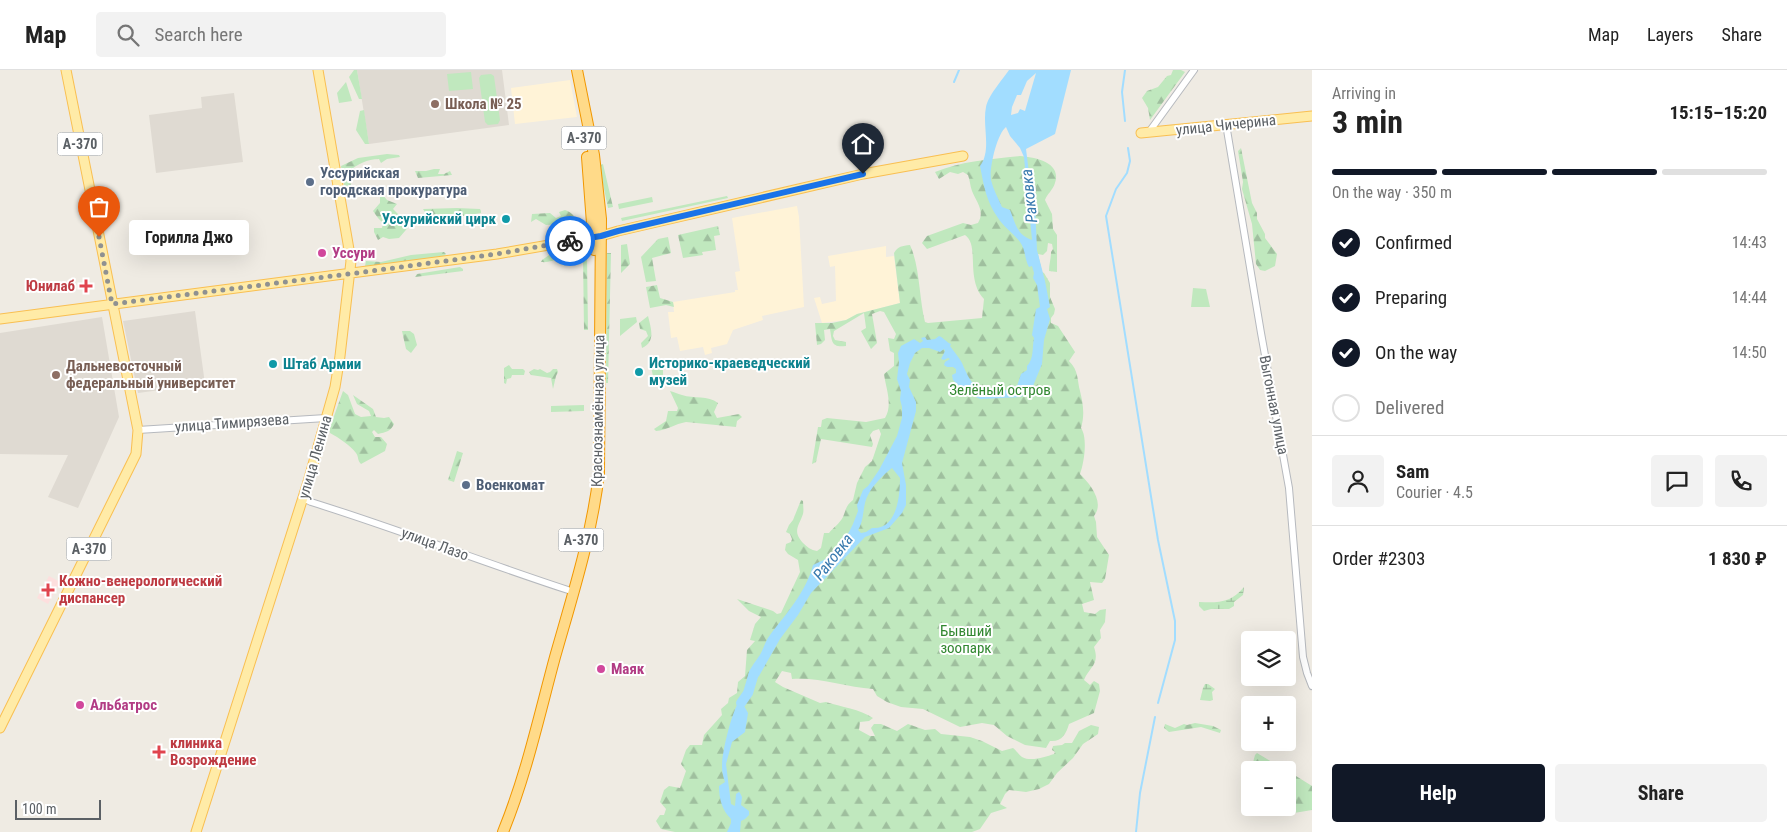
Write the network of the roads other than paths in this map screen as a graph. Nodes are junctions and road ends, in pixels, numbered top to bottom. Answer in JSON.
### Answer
{"nodes":[{"id":1,"x":66,"y":70,"type":"edge"},
{"id":2,"x":318,"y":70,"type":"edge"},
{"id":3,"x":571,"y":70,"type":"edge"},
{"id":4,"x":578,"y":70,"type":"edge"},
{"id":5,"x":1194,"y":70,"type":"edge"},
{"id":6,"x":1312,"y":116,"type":"edge"},
{"id":7,"x":1226,"y":124,"type":"junction"},
{"id":8,"x":1145,"y":132,"type":"joint"},
{"id":9,"x":963,"y":156,"type":"dead end"},
{"id":10,"x":598,"y":237,"type":"junction"},
{"id":11,"x":350,"y":274,"type":"junction"},
{"id":12,"x":112,"y":304,"type":"junction"},
{"id":13,"x":0,"y":319,"type":"edge"},
{"id":14,"x":326,"y":418,"type":"junction"},
{"id":15,"x":138,"y":430,"type":"junction"},
{"id":16,"x":303,"y":498,"type":"junction"},
{"id":17,"x":590,"y":514,"type":"junction"},
{"id":18,"x":568,"y":590,"type":"junction"},
{"id":19,"x":553,"y":654,"type":"junction"},
{"id":20,"x":1312,"y":686,"type":"edge"},
{"id":21,"x":0,"y":728,"type":"edge"},
{"id":22,"x":513,"y":798,"type":"junction"},
{"id":23,"x":196,"y":832,"type":"edge"},
{"id":24,"x":497,"y":832,"type":"edge"},
{"id":25,"x":503,"y":832,"type":"edge"}],
"edges":[{"from":1,"to":12,"type":"main road","number":"А-370"},
{"from":2,"to":11,"type":"main road","name":"улица Ленина"},
{"from":3,"to":10,"type":"highway","name":"Краснознамённая улица","number":"А-370"},
{"from":4,"to":10,"type":"highway","name":"Краснознамённая улица","number":"А-370"},
{"from":5,"to":8,"type":"street"},
{"from":6,"to":7,"type":"main road","name":"улица Чичерина"},
{"from":7,"to":8,"type":"main road","name":"улица Чичерина"},
{"from":7,"to":20,"type":"street","name":"Выгонная улица"},
{"from":9,"to":10,"type":"main road"},
{"from":10,"to":11,"type":"main road"},
{"from":10,"to":17,"type":"highway","name":"Краснознамённая улица","number":"А-370"},
{"from":10,"to":17,"type":"highway","name":"Краснознамённая улица","number":"А-370"},
{"from":11,"to":12,"type":"main road"},
{"from":11,"to":14,"type":"main road","name":"улица Ленина"},
{"from":12,"to":13,"type":"main road"},
{"from":12,"to":15,"type":"main road","number":"А-370"},
{"from":14,"to":15,"type":"street","name":"улица Тимирязева"},
{"from":14,"to":16,"type":"main road","name":"улица Ленина"},
{"from":15,"to":21,"type":"main road","number":"А-370"},
{"from":16,"to":18,"type":"street","name":"улица Лазо"},
{"from":16,"to":23,"type":"main road","name":"улица Ленина"},
{"from":17,"to":18,"type":"highway","name":"Краснознамённая улица","number":"А-370"},
{"from":17,"to":19,"type":"highway","name":"Краснознамённая улица","number":"А-370"},
{"from":18,"to":19,"type":"highway","name":"Краснознамённая улица","number":"А-370"},
{"from":19,"to":22,"type":"highway","name":"Краснознамённая улица","number":"А-370"},
{"from":22,"to":24,"type":"highway","name":"Краснознамённая улица","number":"А-370"},
{"from":22,"to":25,"type":"highway","name":"Краснознамённая улица","number":"А-370"}]}
